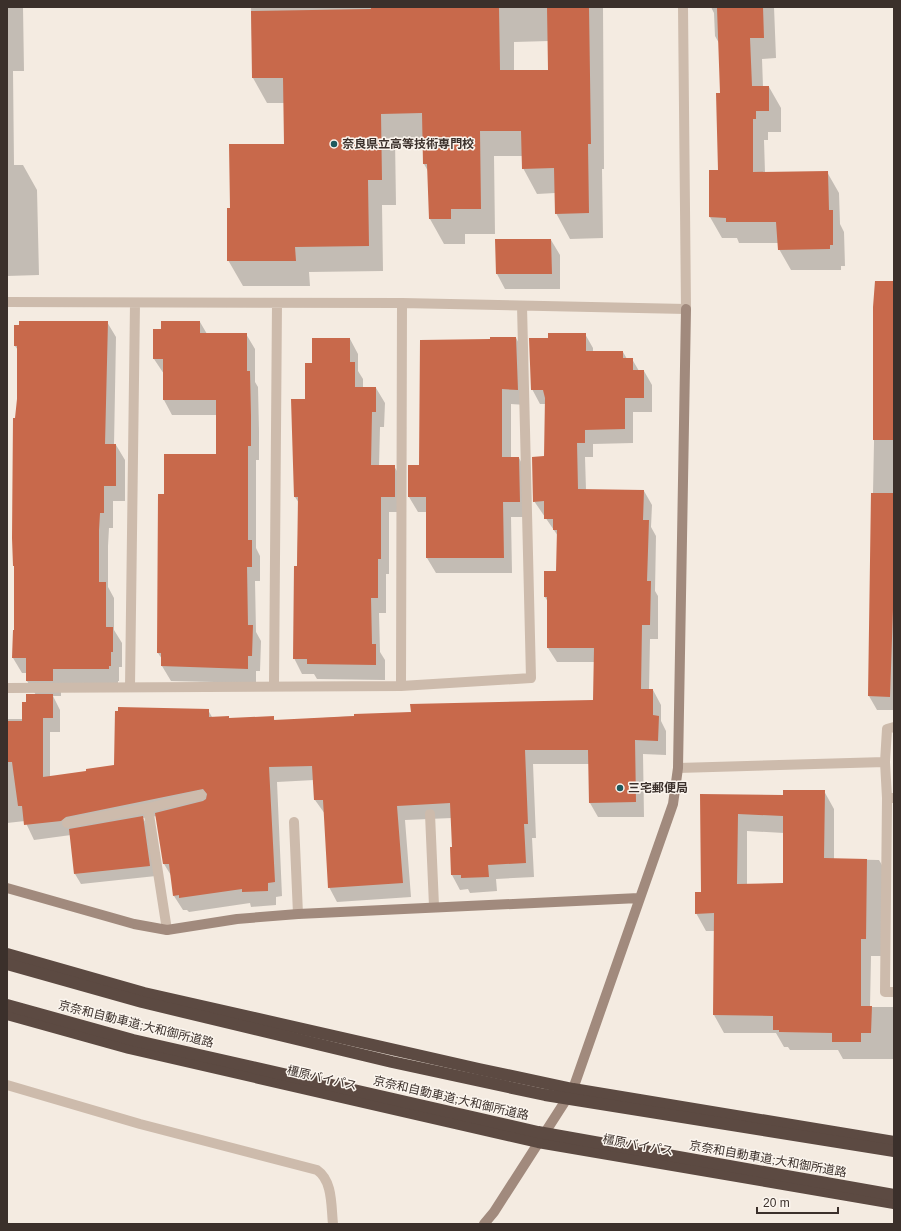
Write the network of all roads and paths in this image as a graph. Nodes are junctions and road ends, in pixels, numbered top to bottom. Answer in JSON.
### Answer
{"nodes":[{"id":1,"x":683,"y":7,"type":"edge"},
{"id":2,"x":7,"y":302,"type":"edge"},
{"id":3,"x":135,"y":303,"type":"junction"},
{"id":4,"x":277,"y":303,"type":"junction"},
{"id":5,"x":402,"y":303,"type":"junction"},
{"id":6,"x":522,"y":306,"type":"junction"},
{"id":7,"x":686,"y":309,"type":"junction"},
{"id":8,"x":274,"y":686,"type":"junction"},
{"id":9,"x":402,"y":686,"type":"junction"},
{"id":10,"x":130,"y":687,"type":"junction"},
{"id":11,"x":7,"y":688,"type":"edge"},
{"id":12,"x":894,"y":727,"type":"edge"},
{"id":13,"x":885,"y":762,"type":"junction"},
{"id":14,"x":678,"y":768,"type":"junction"},
{"id":15,"x":201,"y":794,"type":"dead end"},
{"id":16,"x":891,"y":798,"type":"edge"},
{"id":17,"x":148,"y":808,"type":"junction"},
{"id":18,"x":430,"y":814,"type":"dead end"},
{"id":19,"x":294,"y":822,"type":"dead end"},
{"id":20,"x":67,"y":823,"type":"dead end"},
{"id":21,"x":7,"y":888,"type":"edge"},
{"id":22,"x":639,"y":898,"type":"junction"},
{"id":23,"x":434,"y":906,"type":"junction"},
{"id":24,"x":298,"y":914,"type":"junction"},
{"id":25,"x":167,"y":930,"type":"junction"},
{"id":26,"x":7,"y":954,"type":"edge"},
{"id":27,"x":7,"y":964,"type":"edge"},
{"id":28,"x":894,"y":992,"type":"edge"},
{"id":29,"x":7,"y":1005,"type":"edge"},
{"id":30,"x":7,"y":1014,"type":"edge"},
{"id":31,"x":7,"y":1085,"type":"edge"},
{"id":32,"x":573,"y":1089,"type":"junction"},
{"id":33,"x":538,"y":1142,"type":"junction"},
{"id":34,"x":894,"y":1142,"type":"edge"},
{"id":35,"x":894,"y":1151,"type":"edge"},
{"id":36,"x":894,"y":1195,"type":"edge"},
{"id":37,"x":894,"y":1203,"type":"edge"},
{"id":38,"x":333,"y":1224,"type":"edge"},
{"id":39,"x":484,"y":1224,"type":"edge"}],
"edges":[{"from":1,"to":7,"type":"street"},
{"from":2,"to":3,"type":"street"},
{"from":3,"to":4,"type":"street"},
{"from":3,"to":10,"type":"street"},
{"from":4,"to":5,"type":"street"},
{"from":4,"to":8,"type":"street"},
{"from":5,"to":6,"type":"street"},
{"from":5,"to":9,"type":"street"},
{"from":6,"to":7,"type":"street"},
{"from":6,"to":9,"type":"street"},
{"from":7,"to":14,"type":"street"},
{"from":8,"to":9,"type":"street"},
{"from":8,"to":10,"type":"street"},
{"from":10,"to":11,"type":"street"},
{"from":12,"to":13,"type":"street"},
{"from":13,"to":14,"type":"street"},
{"from":13,"to":16,"type":"street"},
{"from":14,"to":22,"type":"street"},
{"from":15,"to":17,"type":"street"},
{"from":16,"to":28,"type":"street"},
{"from":17,"to":20,"type":"street"},
{"from":17,"to":25,"type":"street"},
{"from":18,"to":23,"type":"street"},
{"from":19,"to":24,"type":"street"},
{"from":21,"to":25,"type":"street"},
{"from":22,"to":23,"type":"street"},
{"from":22,"to":32,"type":"street"},
{"from":23,"to":24,"type":"street"},
{"from":24,"to":25,"type":"street"},
{"from":26,"to":32,"type":"highway"},
{"from":27,"to":35,"type":"highway","name":"京奈和自動車道;大和御所道路","bridge":true},
{"from":29,"to":36,"type":"highway","name":"京奈和自動車道;大和御所道路","bridge":true},
{"from":30,"to":33,"type":"highway","name":"橿原バイパス"},
{"from":31,"to":38,"type":"street"},
{"from":32,"to":33,"type":"street"},
{"from":32,"to":34,"type":"highway"},
{"from":33,"to":37,"type":"highway","name":"橿原バイパス"},
{"from":33,"to":39,"type":"street"}]}
